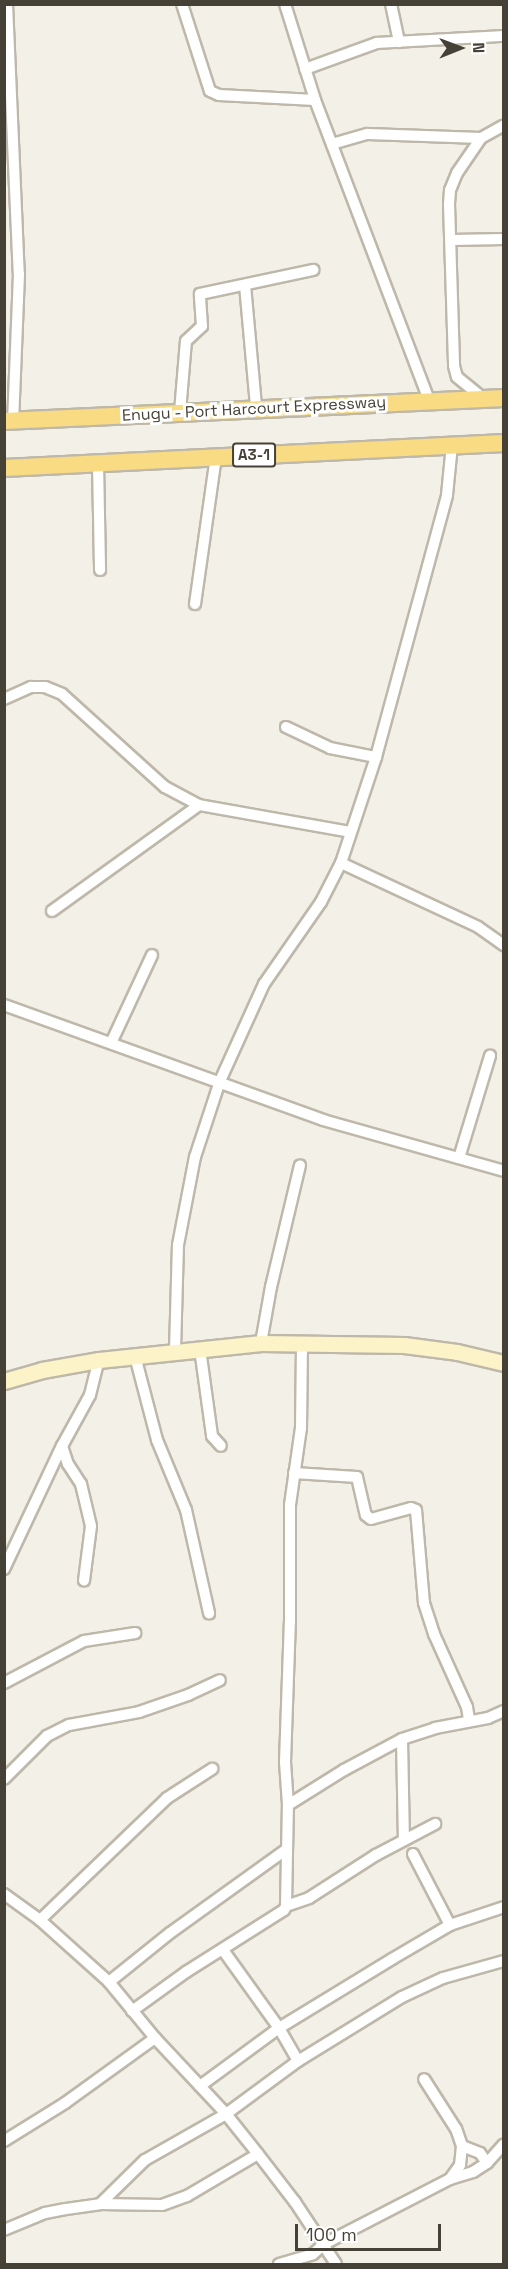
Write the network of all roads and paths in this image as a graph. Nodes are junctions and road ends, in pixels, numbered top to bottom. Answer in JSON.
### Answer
{"nodes":[{"id":1,"x":7,"y":4,"type":"edge"},
{"id":2,"x":182,"y":4,"type":"edge"},
{"id":3,"x":285,"y":4,"type":"edge"},
{"id":4,"x":391,"y":4,"type":"edge"},
{"id":5,"x":504,"y":36,"type":"edge"},
{"id":6,"x":399,"y":42,"type":"junction"},
{"id":7,"x":305,"y":69,"type":"junction"},
{"id":8,"x":315,"y":100,"type":"junction"},
{"id":9,"x":504,"y":124,"type":"edge"},
{"id":10,"x":481,"y":138,"type":"junction"},
{"id":11,"x":332,"y":144,"type":"junction"},
{"id":12,"x":504,"y":239,"type":"edge"},
{"id":13,"x":452,"y":240,"type":"junction"},
{"id":14,"x":313,"y":270,"type":"dead end"},
{"id":15,"x":245,"y":285,"type":"junction"},
{"id":16,"x":504,"y":398,"type":"edge"},
{"id":17,"x":484,"y":399,"type":"junction"},
{"id":18,"x":429,"y":400,"type":"junction"},
{"id":19,"x":256,"y":407,"type":"junction"},
{"id":20,"x":180,"y":412,"type":"junction"},
{"id":21,"x":9,"y":421,"type":"edge"},
{"id":22,"x":504,"y":443,"type":"edge"},
{"id":23,"x":452,"y":445,"type":"junction"},
{"id":24,"x":216,"y":457,"type":"junction"},
{"id":25,"x":98,"y":463,"type":"junction"},
{"id":26,"x":4,"y":468,"type":"edge"},
{"id":27,"x":100,"y":570,"type":"dead end"},
{"id":28,"x":195,"y":604,"type":"dead end"},
{"id":29,"x":4,"y":699,"type":"edge"},
{"id":30,"x":286,"y":727,"type":"dead end"},
{"id":31,"x":376,"y":757,"type":"junction"},
{"id":32,"x":199,"y":805,"type":"junction"},
{"id":33,"x":351,"y":832,"type":"junction"},
{"id":34,"x":340,"y":863,"type":"junction"},
{"id":35,"x":52,"y":911,"type":"dead end"},
{"id":36,"x":504,"y":945,"type":"edge"},
{"id":37,"x":152,"y":955,"type":"dead end"},
{"id":38,"x":4,"y":1005,"type":"edge"},
{"id":39,"x":111,"y":1043,"type":"junction"},
{"id":40,"x":490,"y":1056,"type":"dead end"},
{"id":41,"x":220,"y":1081,"type":"junction"},
{"id":42,"x":459,"y":1158,"type":"junction"},
{"id":43,"x":300,"y":1165,"type":"dead end"},
{"id":44,"x":504,"y":1171,"type":"edge"},
{"id":45,"x":261,"y":1343,"type":"junction"},
{"id":46,"x":302,"y":1344,"type":"junction"},
{"id":47,"x":200,"y":1349,"type":"junction"},
{"id":48,"x":175,"y":1351,"type":"junction"},
{"id":49,"x":135,"y":1356,"type":"junction"},
{"id":50,"x":99,"y":1360,"type":"junction"},
{"id":51,"x":504,"y":1363,"type":"edge"},
{"id":52,"x":4,"y":1381,"type":"edge"},
{"id":53,"x":62,"y":1446,"type":"junction"},
{"id":54,"x":220,"y":1446,"type":"dead end"},
{"id":55,"x":68,"y":1464,"type":"junction"},
{"id":56,"x":51,"y":1469,"type":"junction"},
{"id":57,"x":294,"y":1473,"type":"junction"},
{"id":58,"x":4,"y":1569,"type":"edge"},
{"id":59,"x":84,"y":1581,"type":"dead end"},
{"id":60,"x":209,"y":1613,"type":"dead end"},
{"id":61,"x":135,"y":1633,"type":"dead end"},
{"id":62,"x":220,"y":1680,"type":"dead end"},
{"id":63,"x":4,"y":1683,"type":"edge"},
{"id":64,"x":504,"y":1711,"type":"edge"},
{"id":65,"x":469,"y":1720,"type":"junction"},
{"id":66,"x":402,"y":1739,"type":"junction"},
{"id":67,"x":212,"y":1769,"type":"dead end"},
{"id":68,"x":4,"y":1779,"type":"edge"},
{"id":69,"x":288,"y":1805,"type":"junction"},
{"id":70,"x":435,"y":1824,"type":"dead end"},
{"id":71,"x":404,"y":1840,"type":"junction"},
{"id":72,"x":287,"y":1849,"type":"junction"},
{"id":73,"x":413,"y":1854,"type":"dead end"},
{"id":74,"x":4,"y":1894,"type":"edge"},
{"id":75,"x":286,"y":1906,"type":"junction"},
{"id":76,"x":504,"y":1907,"type":"edge"},
{"id":77,"x":40,"y":1920,"type":"junction"},
{"id":78,"x":450,"y":1925,"type":"junction"},
{"id":79,"x":223,"y":1950,"type":"junction"},
{"id":80,"x":504,"y":1961,"type":"edge"},
{"id":81,"x":109,"y":1982,"type":"junction"},
{"id":82,"x":132,"y":2010,"type":"junction"},
{"id":83,"x":279,"y":2028,"type":"junction"},
{"id":84,"x":155,"y":2038,"type":"junction"},
{"id":85,"x":298,"y":2061,"type":"junction"},
{"id":86,"x":424,"y":2079,"type":"dead end"},
{"id":87,"x":200,"y":2086,"type":"junction"},
{"id":88,"x":226,"y":2114,"type":"junction"},
{"id":89,"x":4,"y":2141,"type":"edge"},
{"id":90,"x":504,"y":2144,"type":"edge"},
{"id":91,"x":462,"y":2146,"type":"junction"},
{"id":92,"x":258,"y":2154,"type":"junction"},
{"id":93,"x":487,"y":2163,"type":"junction"},
{"id":94,"x":450,"y":2179,"type":"junction"},
{"id":95,"x":100,"y":2204,"type":"junction"},
{"id":96,"x":4,"y":2230,"type":"edge"},
{"id":97,"x":324,"y":2244,"type":"junction"},
{"id":98,"x":279,"y":2265,"type":"edge"},
{"id":99,"x":336,"y":2265,"type":"edge"}],
"edges":[{"from":1,"to":21,"type":"street"},
{"from":2,"to":8,"type":"street"},
{"from":3,"to":7,"type":"street"},
{"from":4,"to":6,"type":"street"},
{"from":5,"to":6,"type":"street"},
{"from":6,"to":7,"type":"street"},
{"from":7,"to":8,"type":"street"},
{"from":8,"to":11,"type":"street"},
{"from":9,"to":10,"type":"street"},
{"from":10,"to":11,"type":"street"},
{"from":10,"to":13,"type":"street"},
{"from":11,"to":18,"type":"street"},
{"from":12,"to":13,"type":"street"},
{"from":13,"to":17,"type":"street"},
{"from":14,"to":15,"type":"street"},
{"from":15,"to":19,"type":"street"},
{"from":15,"to":20,"type":"street"},
{"from":16,"to":17,"type":"highway","name":"Enugu - Port Harcourt Expressway"},
{"from":17,"to":18,"type":"highway","name":"Enugu - Port Harcourt Expressway"},
{"from":18,"to":19,"type":"highway","name":"Enugu - Port Harcourt Expressway"},
{"from":19,"to":20,"type":"highway","name":"Enugu - Port Harcourt Expressway"},
{"from":20,"to":21,"type":"highway","name":"Enugu - Port Harcourt Expressway"},
{"from":22,"to":23,"type":"highway","number":"A3-1"},
{"from":23,"to":24,"type":"highway","number":"A3-1"},
{"from":23,"to":31,"type":"street"},
{"from":24,"to":25,"type":"highway","number":"A3-1"},
{"from":24,"to":28,"type":"street"},
{"from":25,"to":26,"type":"highway","number":"A3-1"},
{"from":25,"to":27,"type":"street"},
{"from":29,"to":32,"type":"street"},
{"from":30,"to":31,"type":"street"},
{"from":31,"to":33,"type":"street"},
{"from":32,"to":33,"type":"street"},
{"from":32,"to":35,"type":"street"},
{"from":33,"to":34,"type":"street"},
{"from":34,"to":36,"type":"street"},
{"from":34,"to":41,"type":"street"},
{"from":37,"to":39,"type":"street"},
{"from":38,"to":39,"type":"street"},
{"from":39,"to":41,"type":"street"},
{"from":40,"to":42,"type":"street"},
{"from":41,"to":42,"type":"street"},
{"from":41,"to":48,"type":"street"},
{"from":42,"to":44,"type":"street"},
{"from":43,"to":45,"type":"street"},
{"from":45,"to":46,"type":"main road"},
{"from":45,"to":47,"type":"main road"},
{"from":46,"to":51,"type":"main road"},
{"from":46,"to":57,"type":"street"},
{"from":47,"to":48,"type":"main road"},
{"from":47,"to":54,"type":"street"},
{"from":48,"to":49,"type":"main road"},
{"from":49,"to":50,"type":"main road"},
{"from":49,"to":60,"type":"street"},
{"from":50,"to":52,"type":"main road"},
{"from":50,"to":53,"type":"street"},
{"from":53,"to":55,"type":"street"},
{"from":53,"to":56,"type":"street"},
{"from":55,"to":56,"type":"street"},
{"from":55,"to":59,"type":"street"},
{"from":56,"to":58,"type":"street"},
{"from":57,"to":65,"type":"street"},
{"from":57,"to":69,"type":"street"},
{"from":61,"to":63,"type":"street"},
{"from":62,"to":68,"type":"street"},
{"from":64,"to":65,"type":"street"},
{"from":65,"to":66,"type":"street"},
{"from":66,"to":69,"type":"street"},
{"from":66,"to":71,"type":"street"},
{"from":67,"to":77,"type":"street"},
{"from":69,"to":72,"type":"street"},
{"from":70,"to":71,"type":"street"},
{"from":71,"to":75,"type":"street"},
{"from":72,"to":75,"type":"street"},
{"from":72,"to":81,"type":"street"},
{"from":73,"to":78,"type":"street"},
{"from":74,"to":77,"type":"street"},
{"from":75,"to":79,"type":"street"},
{"from":76,"to":78,"type":"street"},
{"from":77,"to":81,"type":"street"},
{"from":78,"to":83,"type":"street"},
{"from":79,"to":82,"type":"street"},
{"from":79,"to":83,"type":"street"},
{"from":80,"to":85,"type":"street"},
{"from":81,"to":82,"type":"street"},
{"from":82,"to":84,"type":"street"},
{"from":83,"to":85,"type":"street"},
{"from":83,"to":87,"type":"street"},
{"from":84,"to":87,"type":"street"},
{"from":84,"to":89,"type":"street"},
{"from":85,"to":88,"type":"street"},
{"from":86,"to":91,"type":"street"},
{"from":87,"to":88,"type":"street"},
{"from":88,"to":92,"type":"street"},
{"from":88,"to":95,"type":"street"},
{"from":90,"to":93,"type":"street"},
{"from":91,"to":93,"type":"street"},
{"from":91,"to":94,"type":"street"},
{"from":92,"to":95,"type":"street"},
{"from":92,"to":97,"type":"street"},
{"from":93,"to":94,"type":"street"},
{"from":94,"to":97,"type":"street"},
{"from":95,"to":96,"type":"street"},
{"from":97,"to":98,"type":"street"},
{"from":97,"to":99,"type":"street"}]}
